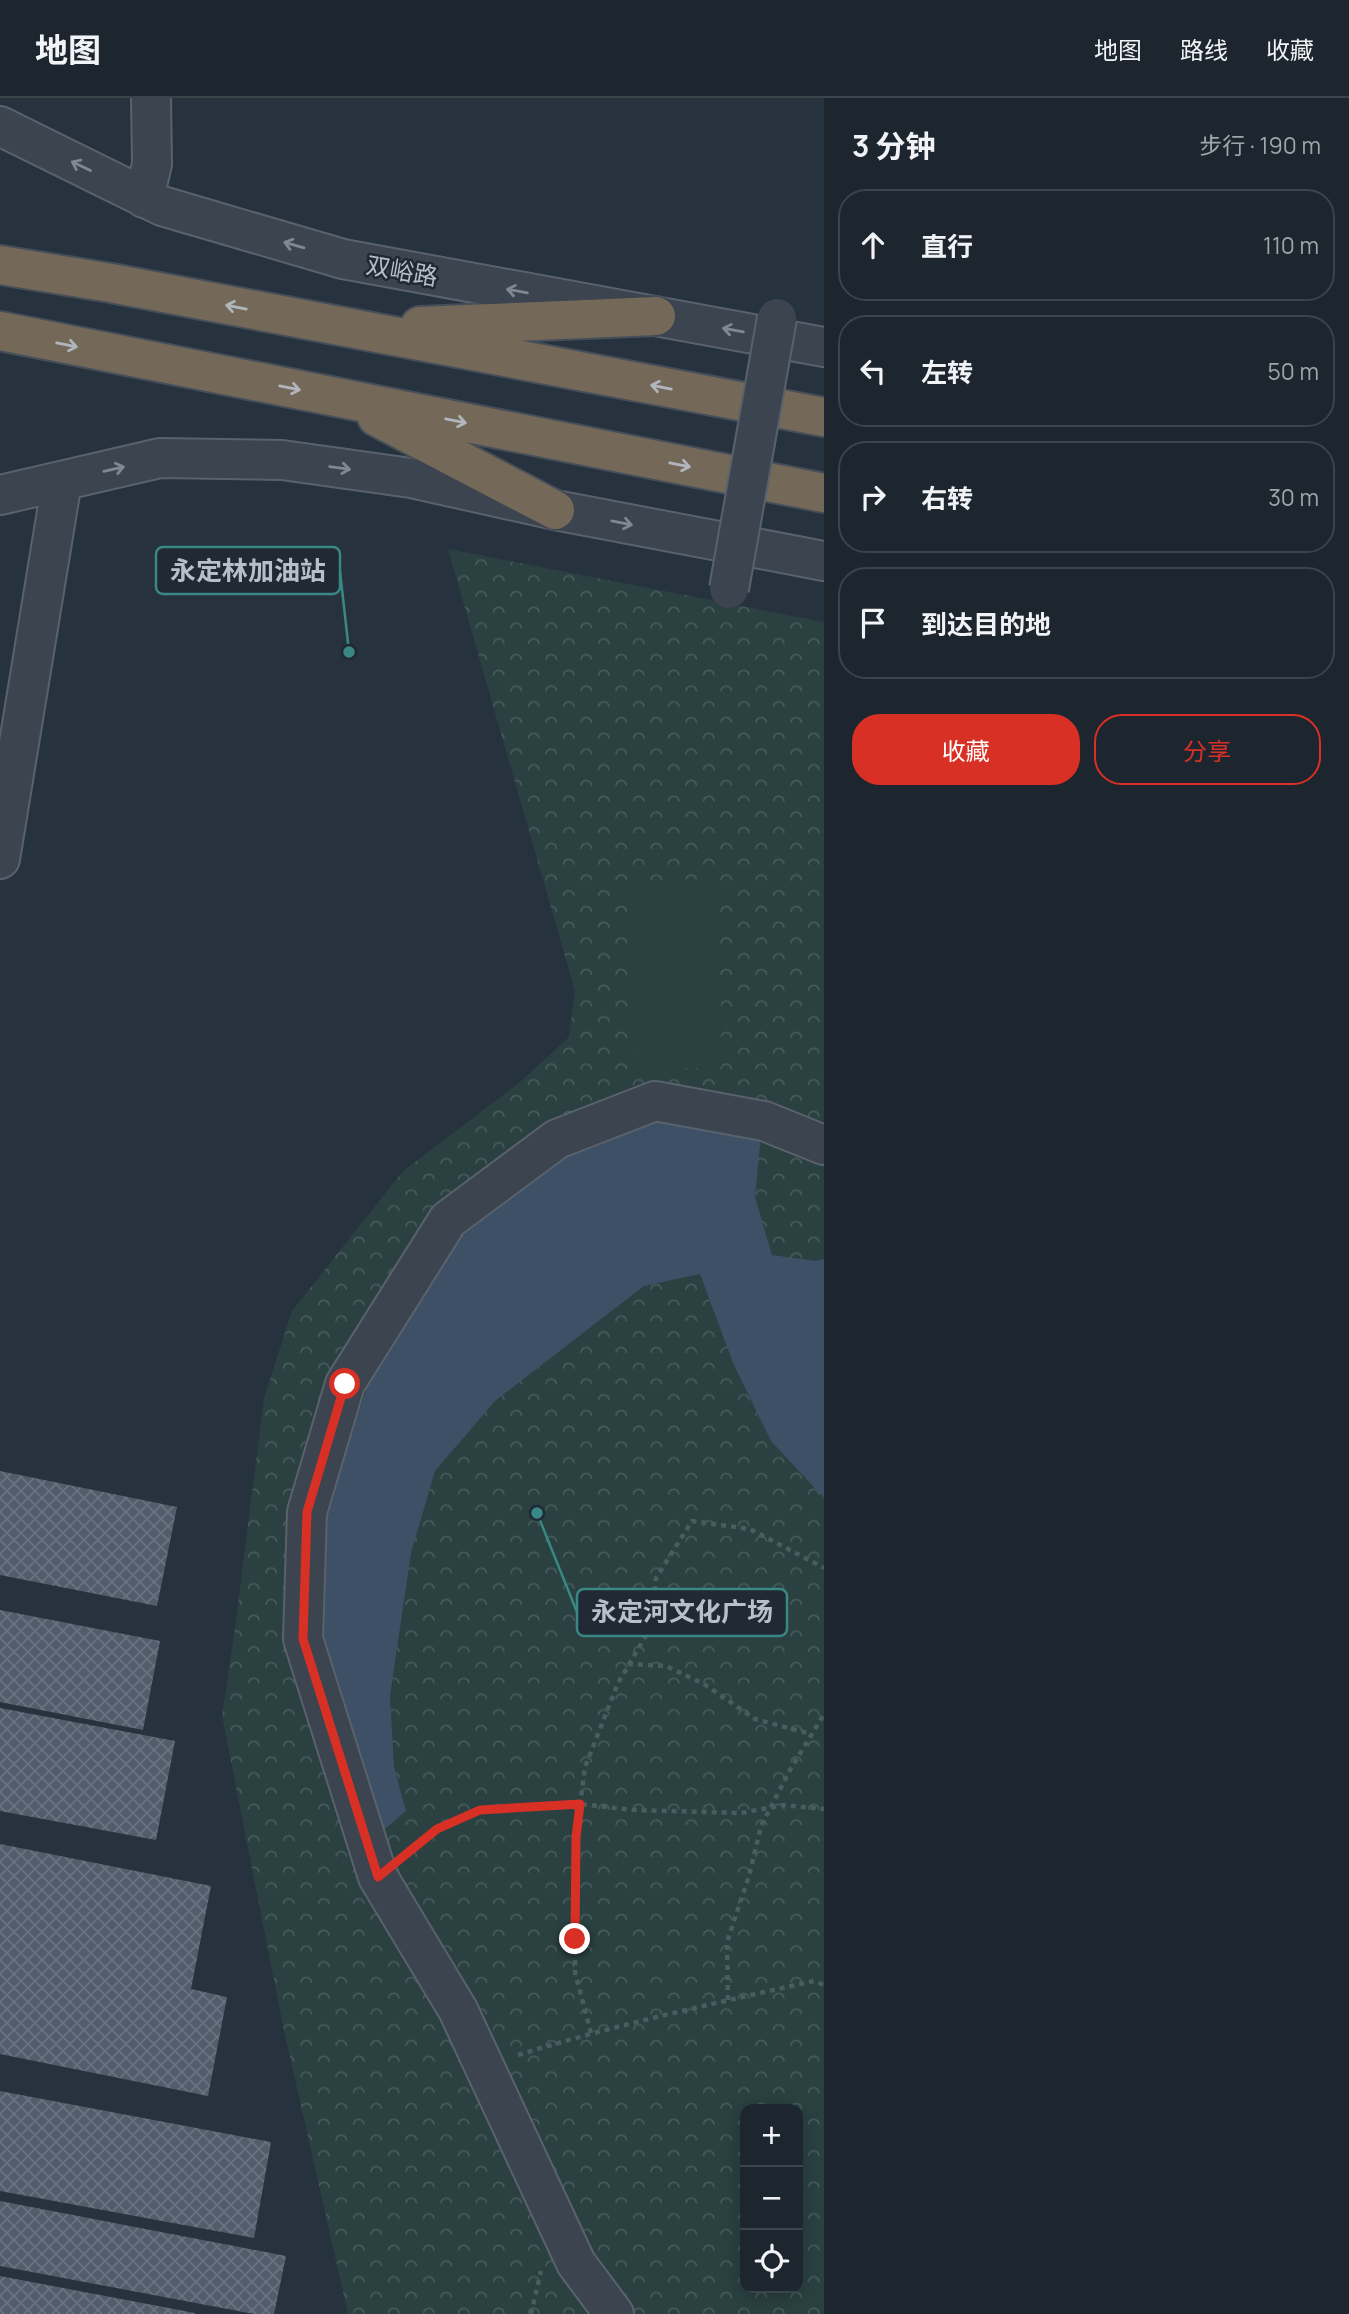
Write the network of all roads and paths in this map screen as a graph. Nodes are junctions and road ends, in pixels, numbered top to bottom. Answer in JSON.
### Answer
{"nodes":[{"id":1,"x":151,"y":98,"type":"edge"},
{"id":2,"x":0,"y":126,"type":"edge"},
{"id":3,"x":144,"y":198,"type":"junction"},
{"id":4,"x":0,"y":244,"type":"edge"},
{"id":5,"x":0,"y":265,"type":"edge"},
{"id":6,"x":111,"y":284,"type":"junction"},
{"id":7,"x":656,"y":316,"type":"junction"},
{"id":8,"x":778,"y":318,"type":"dead end"},
{"id":9,"x":351,"y":328,"type":"junction"},
{"id":10,"x":0,"y":331,"type":"edge"},
{"id":11,"x":824,"y":347,"type":"edge"},
{"id":12,"x":341,"y":398,"type":"junction"},
{"id":13,"x":824,"y":417,"type":"edge"},
{"id":14,"x":62,"y":481,"type":"junction"},
{"id":15,"x":824,"y":493,"type":"edge"},
{"id":16,"x":0,"y":495,"type":"edge"},
{"id":17,"x":555,"y":510,"type":"junction"},
{"id":18,"x":824,"y":561,"type":"edge"},
{"id":19,"x":729,"y":589,"type":"dead end"},
{"id":20,"x":0,"y":859,"type":"edge"},
{"id":21,"x":824,"y":1146,"type":"edge"},
{"id":22,"x":824,"y":1568,"type":"edge"},
{"id":23,"x":628,"y":1664,"type":"junction"},
{"id":24,"x":824,"y":1714,"type":"edge"},
{"id":25,"x":811,"y":1734,"type":"junction"},
{"id":26,"x":580,"y":1804,"type":"junction"},
{"id":27,"x":772,"y":1807,"type":"junction"},
{"id":28,"x":824,"y":1809,"type":"edge"},
{"id":29,"x":378,"y":1877,"type":"junction"},
{"id":30,"x":824,"y":1985,"type":"edge"},
{"id":31,"x":728,"y":2000,"type":"junction"},
{"id":32,"x":591,"y":2033,"type":"junction"},
{"id":33,"x":484,"y":2066,"type":"junction"},
{"id":34,"x":614,"y":2314,"type":"edge"}],
"edges":[{"from":1,"to":3,"type":"street"},
{"from":3,"to":2,"type":"street","name":"双峪路","one_way":true},
{"from":7,"to":3,"type":"street","name":"双峪路","one_way":true},
{"from":4,"to":6,"type":"highway"},
{"from":5,"to":6,"type":"highway"},
{"from":9,"to":6,"type":"highway","one_way":true},
{"from":7,"to":9,"type":"highway"},
{"from":11,"to":7,"type":"street","name":"双峪路","one_way":true},
{"from":8,"to":19,"type":"street","bridge":true},
{"from":13,"to":9,"type":"highway","one_way":true},
{"from":10,"to":12,"type":"highway","one_way":true},
{"from":12,"to":15,"type":"highway","one_way":true},
{"from":12,"to":17,"type":"highway"},
{"from":14,"to":16,"type":"street"},
{"from":14,"to":17,"type":"street","one_way":true},
{"from":14,"to":20,"type":"street"},
{"from":17,"to":18,"type":"street","one_way":true},
{"from":21,"to":29,"type":"street"},
{"from":22,"to":23,"type":"path"},
{"from":23,"to":25,"type":"path"},
{"from":23,"to":26,"type":"path"},
{"from":24,"to":25,"type":"path"},
{"from":25,"to":27,"type":"path"},
{"from":26,"to":27,"type":"path"},
{"from":26,"to":29,"type":"path"},
{"from":26,"to":32,"type":"path"},
{"from":27,"to":28,"type":"path"},
{"from":27,"to":31,"type":"path"},
{"from":29,"to":33,"type":"street"},
{"from":30,"to":31,"type":"path"},
{"from":31,"to":32,"type":"path"},
{"from":32,"to":33,"type":"path"},
{"from":33,"to":34,"type":"street"}]}
